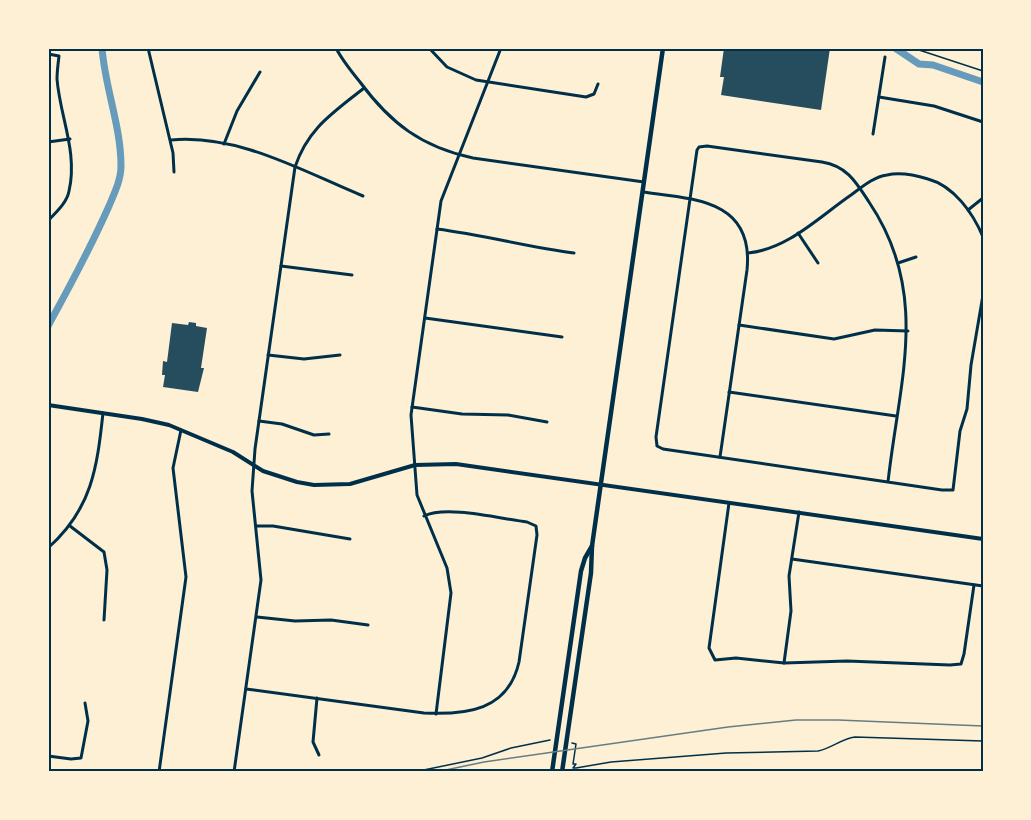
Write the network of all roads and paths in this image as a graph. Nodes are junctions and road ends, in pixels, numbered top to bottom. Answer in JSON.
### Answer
{"nodes":[{"id":1,"x":148,"y":48,"type":"edge"},
{"id":2,"x":336,"y":48,"type":"edge"},
{"id":3,"x":429,"y":48,"type":"edge"},
{"id":4,"x":501,"y":48,"type":"edge"},
{"id":5,"x":663,"y":48,"type":"edge"},
{"id":6,"x":913,"y":48,"type":"edge"},
{"id":7,"x":48,"y":54,"type":"edge"},
{"id":8,"x":885,"y":57,"type":"dead end"},
{"id":9,"x":983,"y":71,"type":"edge"},
{"id":10,"x":260,"y":72,"type":"dead end"},
{"id":11,"x":487,"y":83,"type":"junction"},
{"id":12,"x":597,"y":84,"type":"dead end"},
{"id":13,"x":364,"y":88,"type":"junction"},
{"id":14,"x":879,"y":97,"type":"junction"},
{"id":15,"x":983,"y":122,"type":"edge"},
{"id":16,"x":873,"y":134,"type":"dead end"},
{"id":17,"x":70,"y":139,"type":"junction"},
{"id":18,"x":171,"y":140,"type":"junction"},
{"id":19,"x":48,"y":142,"type":"edge"},
{"id":20,"x":224,"y":144,"type":"junction"},
{"id":21,"x":459,"y":155,"type":"junction"},
{"id":22,"x":295,"y":167,"type":"junction"},
{"id":23,"x":174,"y":172,"type":"dead end"},
{"id":24,"x":644,"y":182,"type":"junction"},
{"id":25,"x":860,"y":188,"type":"junction"},
{"id":26,"x":643,"y":192,"type":"junction"},
{"id":27,"x":363,"y":196,"type":"dead end"},
{"id":28,"x":690,"y":198,"type":"junction"},
{"id":29,"x":983,"y":198,"type":"edge"},
{"id":30,"x":968,"y":210,"type":"junction"},
{"id":31,"x":48,"y":221,"type":"edge"},
{"id":32,"x":437,"y":229,"type":"junction"},
{"id":33,"x":798,"y":233,"type":"junction"},
{"id":34,"x":983,"y":237,"type":"edge"},
{"id":35,"x":574,"y":253,"type":"dead end"},
{"id":36,"x":748,"y":253,"type":"junction"},
{"id":37,"x":916,"y":257,"type":"dead end"},
{"id":38,"x":818,"y":263,"type":"dead end"},
{"id":39,"x":898,"y":263,"type":"junction"},
{"id":40,"x":281,"y":266,"type":"junction"},
{"id":41,"x":352,"y":276,"type":"dead end"},
{"id":42,"x":983,"y":295,"type":"edge"},
{"id":43,"x":425,"y":318,"type":"junction"},
{"id":44,"x":739,"y":326,"type":"junction"},
{"id":45,"x":908,"y":331,"type":"junction"},
{"id":46,"x":562,"y":337,"type":"dead end"},
{"id":47,"x":268,"y":355,"type":"junction"},
{"id":48,"x":340,"y":355,"type":"dead end"},
{"id":49,"x":729,"y":392,"type":"junction"},
{"id":50,"x":48,"y":405,"type":"edge"},
{"id":51,"x":412,"y":407,"type":"junction"},
{"id":52,"x":102,"y":413,"type":"junction"},
{"id":53,"x":896,"y":416,"type":"junction"},
{"id":54,"x":259,"y":421,"type":"junction"},
{"id":55,"x":547,"y":422,"type":"dead end"},
{"id":56,"x":181,"y":430,"type":"junction"},
{"id":57,"x":329,"y":434,"type":"dead end"},
{"id":58,"x":720,"y":458,"type":"junction"},
{"id":59,"x":254,"y":465,"type":"junction"},
{"id":60,"x":415,"y":465,"type":"junction"},
{"id":61,"x":888,"y":482,"type":"junction"},
{"id":62,"x":601,"y":484,"type":"junction"},
{"id":63,"x":729,"y":502,"type":"junction"},
{"id":64,"x":799,"y":512,"type":"junction"},
{"id":65,"x":424,"y":516,"type":"junction"},
{"id":66,"x":70,"y":526,"type":"junction"},
{"id":67,"x":256,"y":526,"type":"junction"},
{"id":68,"x":350,"y":539,"type":"dead end"},
{"id":69,"x":983,"y":539,"type":"edge"},
{"id":70,"x":592,"y":546,"type":"junction"},
{"id":71,"x":48,"y":548,"type":"edge"},
{"id":72,"x":792,"y":559,"type":"junction"},
{"id":73,"x":974,"y":585,"type":"junction"},
{"id":74,"x":983,"y":586,"type":"edge"},
{"id":75,"x":256,"y":617,"type":"junction"},
{"id":76,"x":104,"y":620,"type":"dead end"},
{"id":77,"x":368,"y":625,"type":"dead end"},
{"id":78,"x":784,"y":663,"type":"junction"},
{"id":79,"x":246,"y":689,"type":"junction"},
{"id":80,"x":317,"y":698,"type":"junction"},
{"id":81,"x":84,"y":703,"type":"dead end"},
{"id":82,"x":436,"y":714,"type":"junction"},
{"id":83,"x":548,"y":740,"type":"dead end"},
{"id":84,"x":983,"y":741,"type":"edge"},
{"id":85,"x":576,"y":744,"type":"dead end"},
{"id":86,"x":319,"y":755,"type":"dead end"},
{"id":87,"x":48,"y":756,"type":"edge"},
{"id":88,"x":159,"y":772,"type":"edge"},
{"id":89,"x":234,"y":772,"type":"edge"},
{"id":90,"x":414,"y":772,"type":"edge"},
{"id":91,"x":552,"y":772,"type":"edge"},
{"id":92,"x":562,"y":772,"type":"edge"}],
"edges":[{"from":1,"to":18,"type":"street"},
{"from":2,"to":13,"type":"street"},
{"from":3,"to":11,"type":"street"},
{"from":4,"to":11,"type":"street"},
{"from":5,"to":24,"type":"main road"},
{"from":6,"to":9,"type":"path"},
{"from":7,"to":17,"type":"street"},
{"from":8,"to":14,"type":"street"},
{"from":10,"to":20,"type":"street"},
{"from":11,"to":12,"type":"street"},
{"from":11,"to":21,"type":"street"},
{"from":13,"to":21,"type":"street"},
{"from":13,"to":22,"type":"street"},
{"from":14,"to":15,"type":"street"},
{"from":14,"to":16,"type":"street"},
{"from":17,"to":19,"type":"street"},
{"from":17,"to":31,"type":"street"},
{"from":18,"to":20,"type":"street"},
{"from":18,"to":23,"type":"street"},
{"from":20,"to":22,"type":"street"},
{"from":21,"to":24,"type":"street"},
{"from":21,"to":32,"type":"street"},
{"from":22,"to":27,"type":"street"},
{"from":22,"to":40,"type":"street"},
{"from":24,"to":26,"type":"main road"},
{"from":25,"to":28,"type":"street"},
{"from":25,"to":30,"type":"street"},
{"from":25,"to":33,"type":"street"},
{"from":25,"to":39,"type":"street"},
{"from":26,"to":28,"type":"street"},
{"from":26,"to":62,"type":"main road"},
{"from":28,"to":36,"type":"street"},
{"from":28,"to":58,"type":"street"},
{"from":29,"to":30,"type":"street"},
{"from":30,"to":34,"type":"street"},
{"from":32,"to":35,"type":"street"},
{"from":32,"to":43,"type":"street"},
{"from":33,"to":36,"type":"street"},
{"from":33,"to":38,"type":"street"},
{"from":36,"to":44,"type":"street"},
{"from":37,"to":39,"type":"street"},
{"from":39,"to":45,"type":"street"},
{"from":40,"to":41,"type":"street"},
{"from":40,"to":47,"type":"street"},
{"from":42,"to":61,"type":"street"},
{"from":43,"to":46,"type":"street"},
{"from":43,"to":51,"type":"street"},
{"from":44,"to":45,"type":"street"},
{"from":44,"to":49,"type":"street"},
{"from":45,"to":53,"type":"street"},
{"from":47,"to":48,"type":"street"},
{"from":47,"to":54,"type":"street"},
{"from":49,"to":53,"type":"street"},
{"from":49,"to":58,"type":"street"},
{"from":50,"to":52,"type":"street"},
{"from":51,"to":55,"type":"street"},
{"from":51,"to":60,"type":"street"},
{"from":52,"to":56,"type":"street"},
{"from":52,"to":66,"type":"street"},
{"from":53,"to":61,"type":"street"},
{"from":54,"to":57,"type":"street"},
{"from":54,"to":59,"type":"street"},
{"from":56,"to":59,"type":"street"},
{"from":56,"to":88,"type":"street"},
{"from":58,"to":61,"type":"street"},
{"from":59,"to":60,"type":"street"},
{"from":59,"to":67,"type":"street"},
{"from":60,"to":62,"type":"street"},
{"from":60,"to":65,"type":"street"},
{"from":62,"to":63,"type":"street"},
{"from":62,"to":70,"type":"main road"},
{"from":63,"to":64,"type":"street"},
{"from":63,"to":78,"type":"street"},
{"from":64,"to":69,"type":"street"},
{"from":64,"to":72,"type":"street"},
{"from":65,"to":82,"type":"street"},
{"from":65,"to":82,"type":"street"},
{"from":66,"to":71,"type":"street"},
{"from":66,"to":76,"type":"street"},
{"from":67,"to":68,"type":"street"},
{"from":67,"to":75,"type":"street"},
{"from":70,"to":91,"type":"main road"},
{"from":70,"to":92,"type":"main road"},
{"from":72,"to":73,"type":"street"},
{"from":72,"to":78,"type":"street"},
{"from":73,"to":74,"type":"street"},
{"from":73,"to":78,"type":"street"},
{"from":75,"to":77,"type":"street"},
{"from":75,"to":79,"type":"street"},
{"from":79,"to":80,"type":"street"},
{"from":79,"to":89,"type":"street"},
{"from":80,"to":82,"type":"street"},
{"from":80,"to":86,"type":"street"},
{"from":81,"to":87,"type":"street"},
{"from":83,"to":90,"type":"path"},
{"from":84,"to":85,"type":"path"}]}
